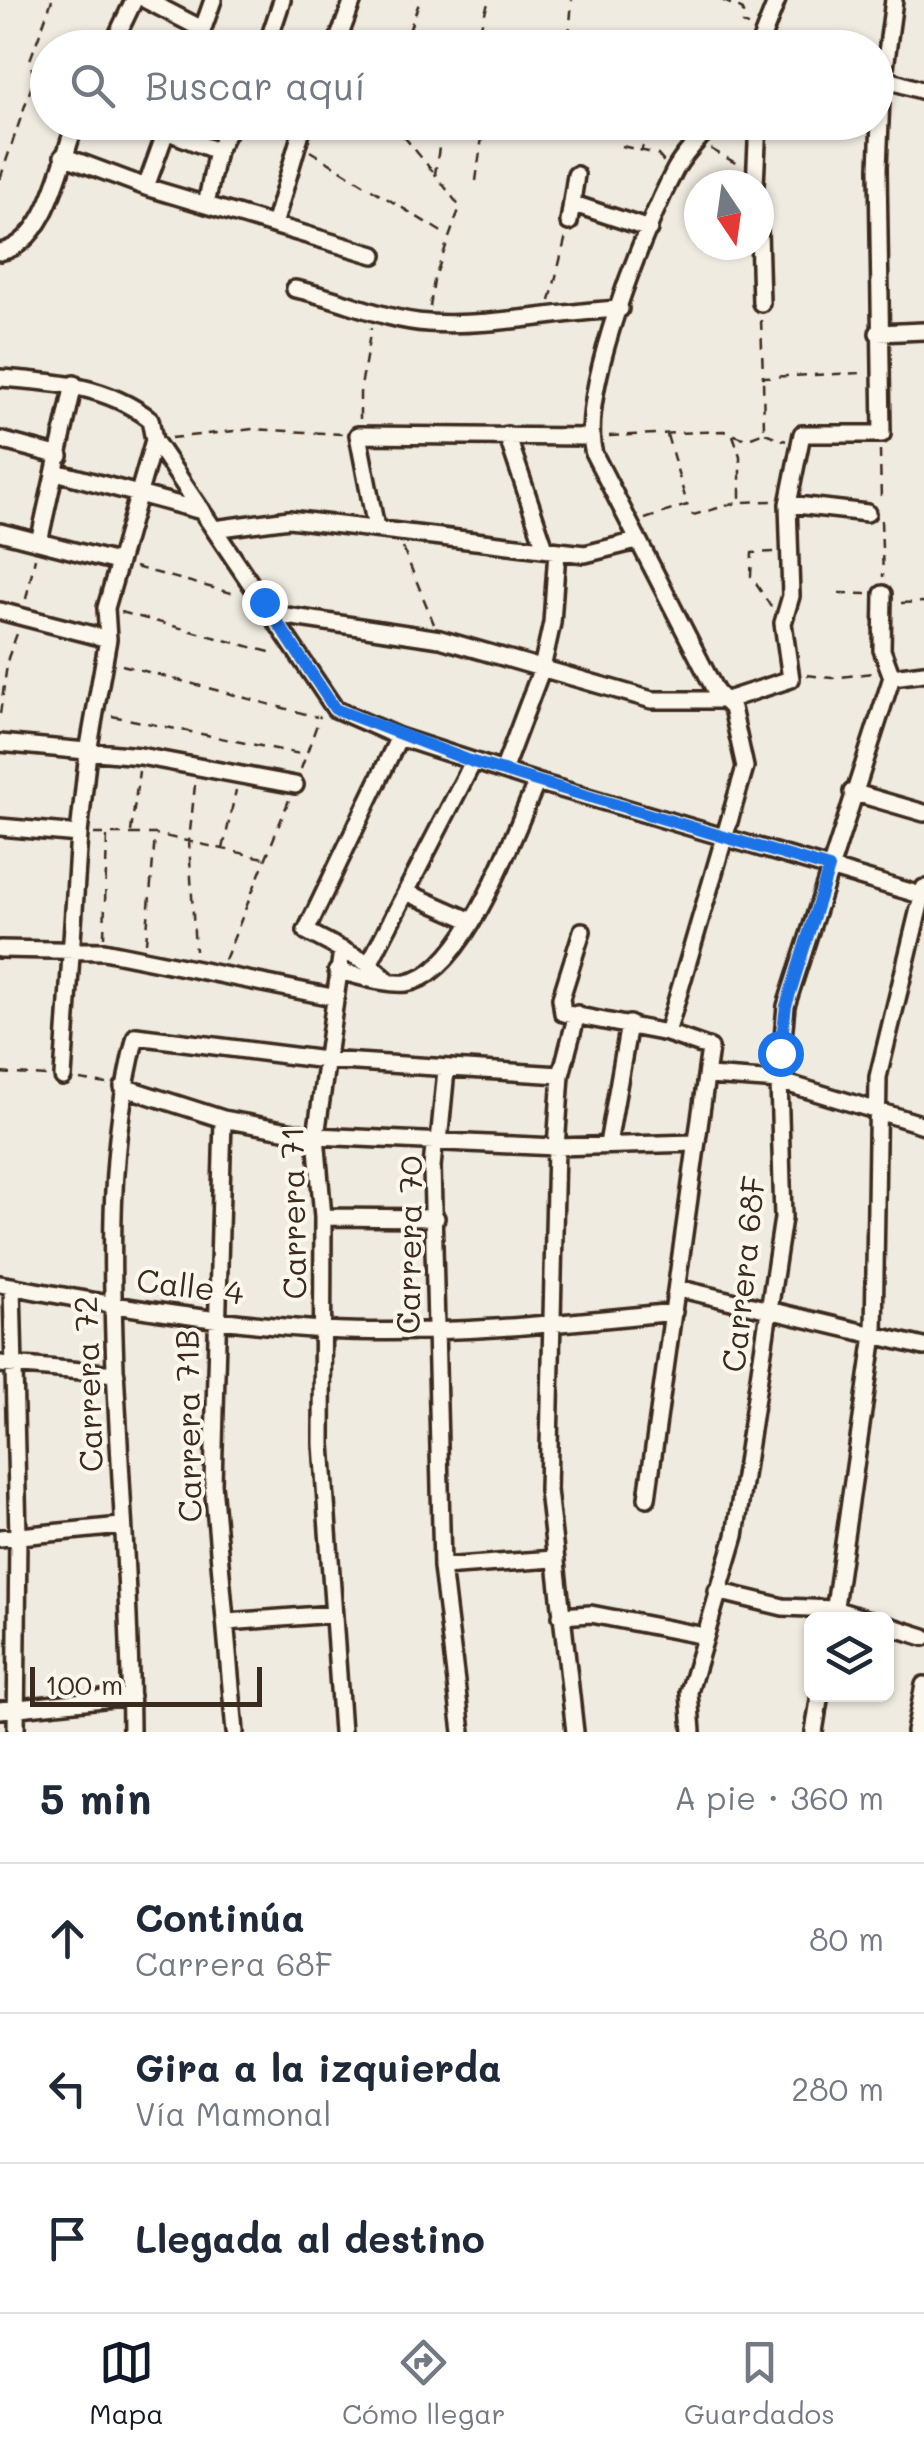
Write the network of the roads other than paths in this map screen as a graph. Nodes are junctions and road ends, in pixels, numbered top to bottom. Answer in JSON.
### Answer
{"nodes":[{"id":1,"x":134,"y":0,"type":"edge"},
{"id":2,"x":146,"y":0,"type":"edge"},
{"id":3,"x":214,"y":0,"type":"edge"},
{"id":4,"x":282,"y":0,"type":"edge"},
{"id":5,"x":353,"y":0,"type":"edge"},
{"id":6,"x":777,"y":0,"type":"edge"},
{"id":7,"x":894,"y":0,"type":"edge"},
{"id":8,"x":120,"y":30,"type":"edge"},
{"id":9,"x":202,"y":30,"type":"joint"},
{"id":10,"x":272,"y":30,"type":"edge"},
{"id":11,"x":342,"y":30,"type":"edge"},
{"id":12,"x":764,"y":30,"type":"edge"},
{"id":13,"x":891,"y":30,"type":"edge"},
{"id":14,"x":894,"y":82,"type":"edge"},
{"id":15,"x":924,"y":91,"type":"edge"},
{"id":16,"x":69,"y":140,"type":"edge"},
{"id":17,"x":163,"y":140,"type":"edge"},
{"id":18,"x":195,"y":140,"type":"edge"},
{"id":19,"x":224,"y":140,"type":"edge"},
{"id":20,"x":297,"y":140,"type":"edge"},
{"id":21,"x":699,"y":140,"type":"edge"},
{"id":22,"x":757,"y":140,"type":"edge"},
{"id":23,"x":880,"y":140,"type":"edge"},
{"id":24,"x":218,"y":151,"type":"junction"},
{"id":25,"x":63,"y":156,"type":"junction"},
{"id":26,"x":755,"y":170,"type":"edge"},
{"id":27,"x":576,"y":176,"type":"dead end"},
{"id":28,"x":146,"y":187,"type":"junction"},
{"id":29,"x":574,"y":204,"type":"junction"},
{"id":30,"x":206,"y":205,"type":"junction"},
{"id":31,"x":569,"y":222,"type":"road end"},
{"id":32,"x":274,"y":225,"type":"junction"},
{"id":33,"x":649,"y":229,"type":"junction"},
{"id":34,"x":0,"y":252,"type":"edge"},
{"id":35,"x":374,"y":255,"type":"dead end"},
{"id":36,"x":760,"y":260,"type":"edge"},
{"id":37,"x":295,"y":289,"type":"dead end"},
{"id":38,"x":761,"y":303,"type":"road end"},
{"id":39,"x":620,"y":309,"type":"junction"},
{"id":40,"x":924,"y":331,"type":"edge"},
{"id":41,"x":878,"y":333,"type":"junction"},
{"id":42,"x":0,"y":378,"type":"edge"},
{"id":43,"x":74,"y":384,"type":"junction"},
{"id":44,"x":507,"y":434,"type":"junction"},
{"id":45,"x":590,"y":437,"type":"junction"},
{"id":46,"x":0,"y":440,"type":"edge"},
{"id":47,"x":154,"y":440,"type":"junction"},
{"id":48,"x":58,"y":464,"type":"junction"},
{"id":49,"x":138,"y":496,"type":"junction"},
{"id":50,"x":788,"y":502,"type":"junction"},
{"id":51,"x":202,"y":511,"type":"junction"},
{"id":52,"x":867,"y":513,"type":"dead end"},
{"id":53,"x":376,"y":528,"type":"junction"},
{"id":54,"x":214,"y":530,"type":"junction"},
{"id":55,"x":0,"y":532,"type":"edge"},
{"id":56,"x":637,"y":541,"type":"junction"},
{"id":57,"x":39,"y":542,"type":"junction"},
{"id":58,"x":551,"y":549,"type":"junction"},
{"id":59,"x":117,"y":562,"type":"junction"},
{"id":60,"x":884,"y":598,"type":"road end"},
{"id":61,"x":269,"y":608,"type":"junction"},
{"id":62,"x":0,"y":611,"type":"edge"},
{"id":63,"x":108,"y":640,"type":"junction"},
{"id":64,"x":542,"y":668,"type":"junction"},
{"id":65,"x":924,"y":673,"type":"edge"},
{"id":66,"x":890,"y":674,"type":"junction"},
{"id":67,"x":727,"y":700,"type":"junction"},
{"id":68,"x":399,"y":737,"type":"junction"},
{"id":69,"x":0,"y":743,"type":"edge"},
{"id":70,"x":88,"y":752,"type":"junction"},
{"id":71,"x":473,"y":762,"type":"junction"},
{"id":72,"x":503,"y":771,"type":"junction"},
{"id":73,"x":538,"y":782,"type":"junction"},
{"id":74,"x":295,"y":785,"type":"road end"},
{"id":75,"x":852,"y":792,"type":"junction"},
{"id":76,"x":924,"y":813,"type":"edge"},
{"id":77,"x":0,"y":827,"type":"edge"},
{"id":78,"x":79,"y":834,"type":"junction"},
{"id":79,"x":725,"y":838,"type":"junction"},
{"id":80,"x":829,"y":868,"type":"junction"},
{"id":81,"x":406,"y":892,"type":"junction"},
{"id":82,"x":923,"y":893,"type":"edge"},
{"id":83,"x":472,"y":921,"type":"junction"},
{"id":84,"x":582,"y":932,"type":"dead end"},
{"id":85,"x":0,"y":949,"type":"edge"},
{"id":86,"x":70,"y":950,"type":"junction"},
{"id":87,"x":342,"y":950,"type":"junction"},
{"id":88,"x":369,"y":964,"type":"junction"},
{"id":89,"x":337,"y":971,"type":"junction"},
{"id":90,"x":388,"y":981,"type":"junction"},
{"id":91,"x":332,"y":998,"type":"junction"},
{"id":92,"x":576,"y":1014,"type":"junction"},
{"id":93,"x":629,"y":1024,"type":"junction"},
{"id":94,"x":667,"y":1032,"type":"junction"},
{"id":95,"x":325,"y":1060,"type":"junction"},
{"id":96,"x":446,"y":1070,"type":"junction"},
{"id":97,"x":561,"y":1074,"type":"junction"},
{"id":98,"x":709,"y":1076,"type":"junction"},
{"id":99,"x":63,"y":1077,"type":"dead end"},
{"id":100,"x":779,"y":1081,"type":"junction"},
{"id":101,"x":123,"y":1087,"type":"junction"},
{"id":102,"x":877,"y":1112,"type":"junction"},
{"id":103,"x":223,"y":1118,"type":"junction"},
{"id":104,"x":924,"y":1125,"type":"edge"},
{"id":105,"x":316,"y":1136,"type":"junction"},
{"id":106,"x":439,"y":1142,"type":"junction"},
{"id":107,"x":608,"y":1144,"type":"junction"},
{"id":108,"x":695,"y":1144,"type":"junction"},
{"id":109,"x":556,"y":1147,"type":"junction"},
{"id":110,"x":323,"y":1217,"type":"junction"},
{"id":111,"x":436,"y":1218,"type":"junction"},
{"id":112,"x":6,"y":1285,"type":"edge"},
{"id":113,"x":677,"y":1288,"type":"junction"},
{"id":114,"x":113,"y":1305,"type":"junction"},
{"id":115,"x":770,"y":1308,"type":"junction"},
{"id":116,"x":674,"y":1312,"type":"junction"},
{"id":117,"x":214,"y":1318,"type":"junction"},
{"id":118,"x":552,"y":1325,"type":"junction"},
{"id":119,"x":324,"y":1330,"type":"junction"},
{"id":120,"x":436,"y":1330,"type":"junction"},
{"id":121,"x":874,"y":1335,"type":"junction"},
{"id":122,"x":924,"y":1348,"type":"edge"},
{"id":123,"x":6,"y":1364,"type":"edge"},
{"id":124,"x":116,"y":1374,"type":"junction"},
{"id":125,"x":647,"y":1498,"type":"dead end"},
{"id":126,"x":121,"y":1526,"type":"junction"},
{"id":127,"x":18,"y":1536,"type":"junction"},
{"id":128,"x":0,"y":1538,"type":"edge"},
{"id":129,"x":554,"y":1559,"type":"junction"},
{"id":130,"x":442,"y":1567,"type":"junction"},
{"id":131,"x":717,"y":1591,"type":"junction"},
{"id":132,"x":819,"y":1612,"type":"edge"},
{"id":133,"x":834,"y":1612,"type":"edge"},
{"id":134,"x":333,"y":1614,"type":"junction"},
{"id":135,"x":561,"y":1616,"type":"junction"},
{"id":136,"x":228,"y":1622,"type":"junction"},
{"id":137,"x":894,"y":1628,"type":"edge"},
{"id":138,"x":704,"y":1636,"type":"junction"},
{"id":139,"x":924,"y":1637,"type":"edge"},
{"id":140,"x":924,"y":1684,"type":"edge"},
{"id":141,"x":131,"y":1696,"type":"junction"},
{"id":142,"x":819,"y":1702,"type":"edge"},
{"id":143,"x":8,"y":1709,"type":"edge"},
{"id":144,"x":16,"y":1732,"type":"edge"},
{"id":145,"x":132,"y":1732,"type":"edge"},
{"id":146,"x":234,"y":1732,"type":"edge"},
{"id":147,"x":342,"y":1732,"type":"edge"},
{"id":148,"x":462,"y":1732,"type":"edge"},
{"id":149,"x":575,"y":1732,"type":"edge"},
{"id":150,"x":692,"y":1732,"type":"edge"},
{"id":151,"x":814,"y":1732,"type":"edge"},
{"id":152,"x":915,"y":1732,"type":"edge"}],
"edges":[{"from":1,"to":8,"type":"street"},
{"from":2,"to":9,"type":"street"},
{"from":3,"to":9,"type":"street"},
{"from":4,"to":10,"type":"street"},
{"from":5,"to":11,"type":"street"},
{"from":6,"to":12,"type":"street"},
{"from":7,"to":13,"type":"street"},
{"from":14,"to":15,"type":"street"},
{"from":16,"to":25,"type":"street"},
{"from":17,"to":28,"type":"street"},
{"from":18,"to":24,"type":"street"},
{"from":19,"to":24,"type":"street"},
{"from":20,"to":32,"type":"street"},
{"from":21,"to":33,"type":"street"},
{"from":22,"to":26,"type":"street"},
{"from":23,"to":41,"type":"street"},
{"from":24,"to":30,"type":"street"},
{"from":25,"to":28,"type":"street"},
{"from":25,"to":34,"type":"street"},
{"from":27,"to":29,"type":"street"},
{"from":28,"to":30,"type":"street"},
{"from":29,"to":31,"type":"street"},
{"from":29,"to":33,"type":"street"},
{"from":30,"to":32,"type":"street"},
{"from":32,"to":35,"type":"street"},
{"from":33,"to":39,"type":"street"},
{"from":36,"to":38,"type":"street"},
{"from":37,"to":39,"type":"street"},
{"from":39,"to":45,"type":"street"},
{"from":40,"to":41,"type":"street"},
{"from":41,"to":50,"type":"street"},
{"from":42,"to":43,"type":"street"},
{"from":43,"to":47,"type":"street"},
{"from":43,"to":48,"type":"street"},
{"from":44,"to":45,"type":"street"},
{"from":44,"to":53,"type":"street"},
{"from":44,"to":58,"type":"street"},
{"from":45,"to":56,"type":"street"},
{"from":46,"to":48,"type":"street"},
{"from":47,"to":49,"type":"street"},
{"from":47,"to":51,"type":"street"},
{"from":48,"to":49,"type":"street"},
{"from":48,"to":57,"type":"street"},
{"from":49,"to":51,"type":"street"},
{"from":49,"to":59,"type":"street"},
{"from":50,"to":52,"type":"street"},
{"from":50,"to":67,"type":"street"},
{"from":51,"to":54,"type":"street"},
{"from":53,"to":54,"type":"street"},
{"from":53,"to":58,"type":"street"},
{"from":54,"to":61,"type":"street"},
{"from":55,"to":57,"type":"street"},
{"from":56,"to":58,"type":"street"},
{"from":56,"to":67,"type":"street"},
{"from":57,"to":59,"type":"street"},
{"from":58,"to":64,"type":"street"},
{"from":59,"to":63,"type":"street"},
{"from":60,"to":66,"type":"street","name":"Carrera 68F"},
{"from":61,"to":64,"type":"street"},
{"from":61,"to":68,"type":"street"},
{"from":62,"to":63,"type":"street"},
{"from":63,"to":70,"type":"street"},
{"from":64,"to":67,"type":"street"},
{"from":64,"to":72,"type":"street"},
{"from":65,"to":66,"type":"street"},
{"from":66,"to":75,"type":"street","name":"Carrera 68F"},
{"from":67,"to":79,"type":"street"},
{"from":68,"to":71,"type":"street"},
{"from":68,"to":87,"type":"street"},
{"from":69,"to":70,"type":"street"},
{"from":70,"to":74,"type":"street"},
{"from":70,"to":78,"type":"street"},
{"from":71,"to":72,"type":"street"},
{"from":71,"to":81,"type":"street"},
{"from":72,"to":73,"type":"street"},
{"from":73,"to":79,"type":"street"},
{"from":73,"to":83,"type":"street"},
{"from":75,"to":76,"type":"street"},
{"from":75,"to":80,"type":"street","name":"Carrera 68F"},
{"from":77,"to":78,"type":"street"},
{"from":78,"to":86,"type":"street"},
{"from":79,"to":80,"type":"street"},
{"from":79,"to":94,"type":"street"},
{"from":80,"to":82,"type":"street"},
{"from":80,"to":100,"type":"street","name":"Carrera 68F"},
{"from":81,"to":83,"type":"street"},
{"from":81,"to":88,"type":"street"},
{"from":82,"to":102,"type":"street"},
{"from":83,"to":90,"type":"street"},
{"from":84,"to":92,"type":"street"},
{"from":85,"to":86,"type":"street"},
{"from":86,"to":91,"type":"street"},
{"from":86,"to":99,"type":"street"},
{"from":87,"to":88,"type":"street"},
{"from":87,"to":89,"type":"street","name":"Carrera 71"},
{"from":88,"to":90,"type":"street"},
{"from":89,"to":90,"type":"street"},
{"from":89,"to":91,"type":"street","name":"Carrera 71"},
{"from":91,"to":95,"type":"street","name":"Carrera 71"},
{"from":92,"to":93,"type":"street"},
{"from":92,"to":97,"type":"street"},
{"from":93,"to":94,"type":"street"},
{"from":93,"to":107,"type":"street"},
{"from":94,"to":98,"type":"street"},
{"from":95,"to":96,"type":"street"},
{"from":95,"to":101,"type":"street","name":"Carrera 72"},
{"from":95,"to":105,"type":"street","name":"Carrera 71"},
{"from":96,"to":97,"type":"street"},
{"from":96,"to":106,"type":"street","name":"Carrera 70"},
{"from":97,"to":109,"type":"street"},
{"from":98,"to":100,"type":"street"},
{"from":98,"to":108,"type":"street"},
{"from":100,"to":102,"type":"street"},
{"from":100,"to":115,"type":"street","name":"Carrera 68F"},
{"from":101,"to":103,"type":"street"},
{"from":101,"to":114,"type":"street","name":"Carrera 72"},
{"from":102,"to":104,"type":"street"},
{"from":102,"to":121,"type":"street"},
{"from":103,"to":105,"type":"street"},
{"from":103,"to":117,"type":"street","name":"Carrera 71B"},
{"from":105,"to":106,"type":"street"},
{"from":105,"to":110,"type":"street","name":"Carrera 71"},
{"from":106,"to":109,"type":"street"},
{"from":106,"to":111,"type":"street","name":"Carrera 70"},
{"from":107,"to":108,"type":"street"},
{"from":107,"to":109,"type":"street"},
{"from":108,"to":113,"type":"street"},
{"from":109,"to":118,"type":"street"},
{"from":110,"to":111,"type":"street"},
{"from":110,"to":119,"type":"street","name":"Carrera 71"},
{"from":111,"to":120,"type":"street","name":"Carrera 70"},
{"from":112,"to":114,"type":"street","name":"Calle 4"},
{"from":112,"to":123,"type":"street"},
{"from":113,"to":115,"type":"street"},
{"from":113,"to":116,"type":"street"},
{"from":114,"to":117,"type":"street","name":"Calle 4"},
{"from":114,"to":124,"type":"street","name":"Carrera 72"},
{"from":115,"to":121,"type":"street"},
{"from":115,"to":131,"type":"street","name":"Carrera 68F"},
{"from":116,"to":118,"type":"street","name":"Calle 4"},
{"from":116,"to":125,"type":"street"},
{"from":117,"to":119,"type":"street","name":"Calle 4"},
{"from":117,"to":136,"type":"street","name":"Carrera 71B"},
{"from":118,"to":120,"type":"street","name":"Calle 4"},
{"from":118,"to":129,"type":"street"},
{"from":119,"to":120,"type":"street","name":"Calle 4"},
{"from":119,"to":134,"type":"street","name":"Carrera 71"},
{"from":120,"to":130,"type":"street","name":"Carrera 70"},
{"from":121,"to":122,"type":"street"},
{"from":121,"to":133,"type":"street"},
{"from":123,"to":124,"type":"street"},
{"from":123,"to":127,"type":"street"},
{"from":124,"to":126,"type":"street","name":"Carrera 72"},
{"from":126,"to":127,"type":"street"},
{"from":126,"to":141,"type":"street","name":"Carrera 72"},
{"from":127,"to":128,"type":"street"},
{"from":127,"to":143,"type":"street"},
{"from":129,"to":130,"type":"street"},
{"from":129,"to":135,"type":"street"},
{"from":130,"to":148,"type":"street","name":"Carrera 70"},
{"from":131,"to":132,"type":"street"},
{"from":131,"to":138,"type":"street","name":"Carrera 68F"},
{"from":134,"to":136,"type":"street"},
{"from":134,"to":147,"type":"street","name":"Carrera 71"},
{"from":135,"to":138,"type":"street"},
{"from":135,"to":149,"type":"street"},
{"from":136,"to":146,"type":"street","name":"Carrera 71B"},
{"from":137,"to":139,"type":"street"},
{"from":138,"to":150,"type":"street","name":"Carrera 68F"},
{"from":140,"to":152,"type":"street"},
{"from":141,"to":143,"type":"street"},
{"from":141,"to":145,"type":"street","name":"Carrera 72"},
{"from":142,"to":151,"type":"street"},
{"from":143,"to":144,"type":"street"}]}
